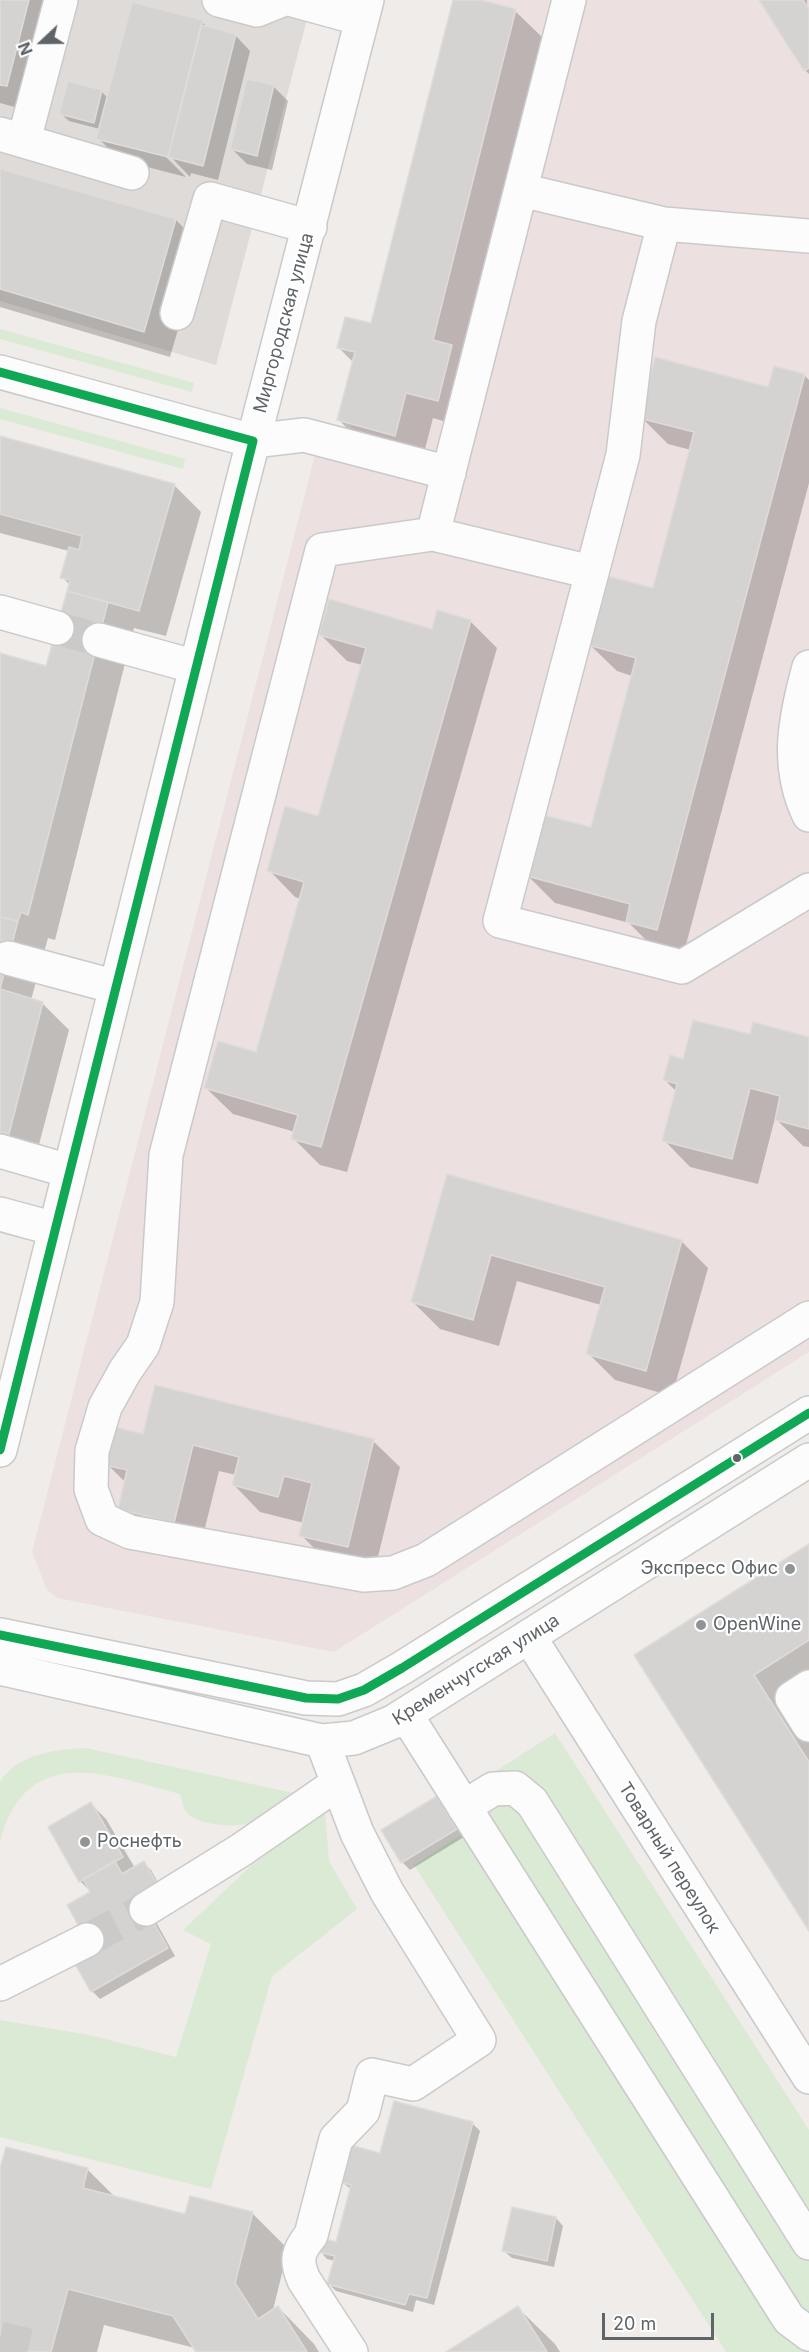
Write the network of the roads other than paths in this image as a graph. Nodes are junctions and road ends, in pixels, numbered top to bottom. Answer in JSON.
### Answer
{"nodes":[{"id":1,"x":61,"y":0,"type":"edge"},
{"id":2,"x":219,"y":0,"type":"edge"},
{"id":3,"x":282,"y":0,"type":"edge"},
{"id":4,"x":293,"y":0,"type":"edge"},
{"id":5,"x":569,"y":0,"type":"edge"},
{"id":6,"x":364,"y":9,"type":"edge"},
{"id":7,"x":12,"y":137,"type":"edge"},
{"id":8,"x":132,"y":173,"type":"dead end"},
{"id":9,"x":521,"y":190,"type":"junction"},
{"id":10,"x":664,"y":224,"type":"junction"},
{"id":11,"x":310,"y":226,"type":"junction"},
{"id":12,"x":809,"y":236,"type":"edge"},
{"id":13,"x":177,"y":313,"type":"dead end"},
{"id":14,"x":0,"y":372,"type":"edge"},
{"id":15,"x":253,"y":441,"type":"junction"},
{"id":16,"x":449,"y":473,"type":"junction"},
{"id":17,"x":433,"y":534,"type":"junction"},
{"id":18,"x":591,"y":572,"type":"junction"},
{"id":19,"x":0,"y":612,"type":"edge"},
{"id":20,"x":57,"y":628,"type":"tunnel mouth"},
{"id":21,"x":99,"y":640,"type":"tunnel mouth"},
{"id":22,"x":196,"y":667,"type":"junction"},
{"id":23,"x":809,"y":667,"type":"edge"},
{"id":24,"x":809,"y":815,"type":"edge"},
{"id":25,"x":809,"y":890,"type":"edge"},
{"id":26,"x":8,"y":958,"type":"dead end"},
{"id":27,"x":116,"y":987,"type":"junction"},
{"id":28,"x":0,"y":1151,"type":"edge"},
{"id":29,"x":69,"y":1171,"type":"junction"},
{"id":30,"x":0,"y":1214,"type":"edge"},
{"id":31,"x":55,"y":1228,"type":"junction"},
{"id":32,"x":809,"y":1318,"type":"edge"},
{"id":33,"x":809,"y":1413,"type":"edge"},
{"id":34,"x":3,"y":1428,"type":"edge"},
{"id":35,"x":809,"y":1460,"type":"edge"},
{"id":36,"x":0,"y":1635,"type":"edge"},
{"id":37,"x":530,"y":1638,"type":"junction"},
{"id":38,"x":0,"y":1668,"type":"edge"},
{"id":39,"x":809,"y":1687,"type":"edge"},
{"id":40,"x":406,"y":1714,"type":"junction"},
{"id":41,"x":809,"y":1725,"type":"edge"},
{"id":42,"x":322,"y":1741,"type":"junction"},
{"id":43,"x":338,"y":1783,"type":"junction"},
{"id":44,"x":464,"y":1807,"type":"junction"},
{"id":45,"x":146,"y":1909,"type":"tunnel mouth"},
{"id":46,"x":87,"y":1940,"type":"tunnel mouth"},
{"id":47,"x":0,"y":1984,"type":"edge"},
{"id":48,"x":809,"y":2077,"type":"edge"},
{"id":49,"x":809,"y":2243,"type":"edge"},
{"id":50,"x":809,"y":2334,"type":"edge"},
{"id":51,"x":351,"y":2352,"type":"edge"}],
"edges":[{"from":1,"to":7,"type":"street"},
{"from":2,"to":3,"type":"street"},
{"from":4,"to":6,"type":"street"},
{"from":5,"to":9,"type":"street"},
{"from":6,"to":11,"type":"street","name":"Миргородская улица"},
{"from":7,"to":8,"type":"street"},
{"from":9,"to":10,"type":"street"},
{"from":9,"to":16,"type":"street"},
{"from":10,"to":12,"type":"street"},
{"from":10,"to":18,"type":"street"},
{"from":11,"to":13,"type":"street"},
{"from":11,"to":15,"type":"street","name":"Миргородская улица"},
{"from":14,"to":15,"type":"street"},
{"from":15,"to":16,"type":"street"},
{"from":15,"to":22,"type":"street","name":"Миргородская улица"},
{"from":16,"to":17,"type":"street"},
{"from":17,"to":18,"type":"street"},
{"from":17,"to":32,"type":"street"},
{"from":18,"to":25,"type":"street"},
{"from":19,"to":20,"type":"street"},
{"from":21,"to":22,"type":"street"},
{"from":22,"to":27,"type":"street","name":"Миргородская улица"},
{"from":23,"to":24,"type":"street"},
{"from":26,"to":27,"type":"street"},
{"from":27,"to":29,"type":"street","name":"Миргородская улица"},
{"from":28,"to":29,"type":"street"},
{"from":29,"to":31,"type":"street","name":"Миргородская улица"},
{"from":30,"to":31,"type":"street"},
{"from":31,"to":34,"type":"street","name":"Миргородская улица"},
{"from":33,"to":36,"type":"street"},
{"from":35,"to":37,"type":"street","name":"Кременчугская улица"},
{"from":37,"to":40,"type":"street","name":"Кременчугская улица"},
{"from":37,"to":48,"type":"street","name":"Товарный переулок"},
{"from":38,"to":42,"type":"street","name":"Кременчугская улица"},
{"from":39,"to":41,"type":"street"},
{"from":40,"to":42,"type":"street","name":"Кременчугская улица"},
{"from":40,"to":44,"type":"street"},
{"from":42,"to":43,"type":"street"},
{"from":43,"to":45,"type":"street"},
{"from":43,"to":51,"type":"street"},
{"from":44,"to":49,"type":"street"},
{"from":44,"to":50,"type":"street"},
{"from":46,"to":47,"type":"street"}]}
